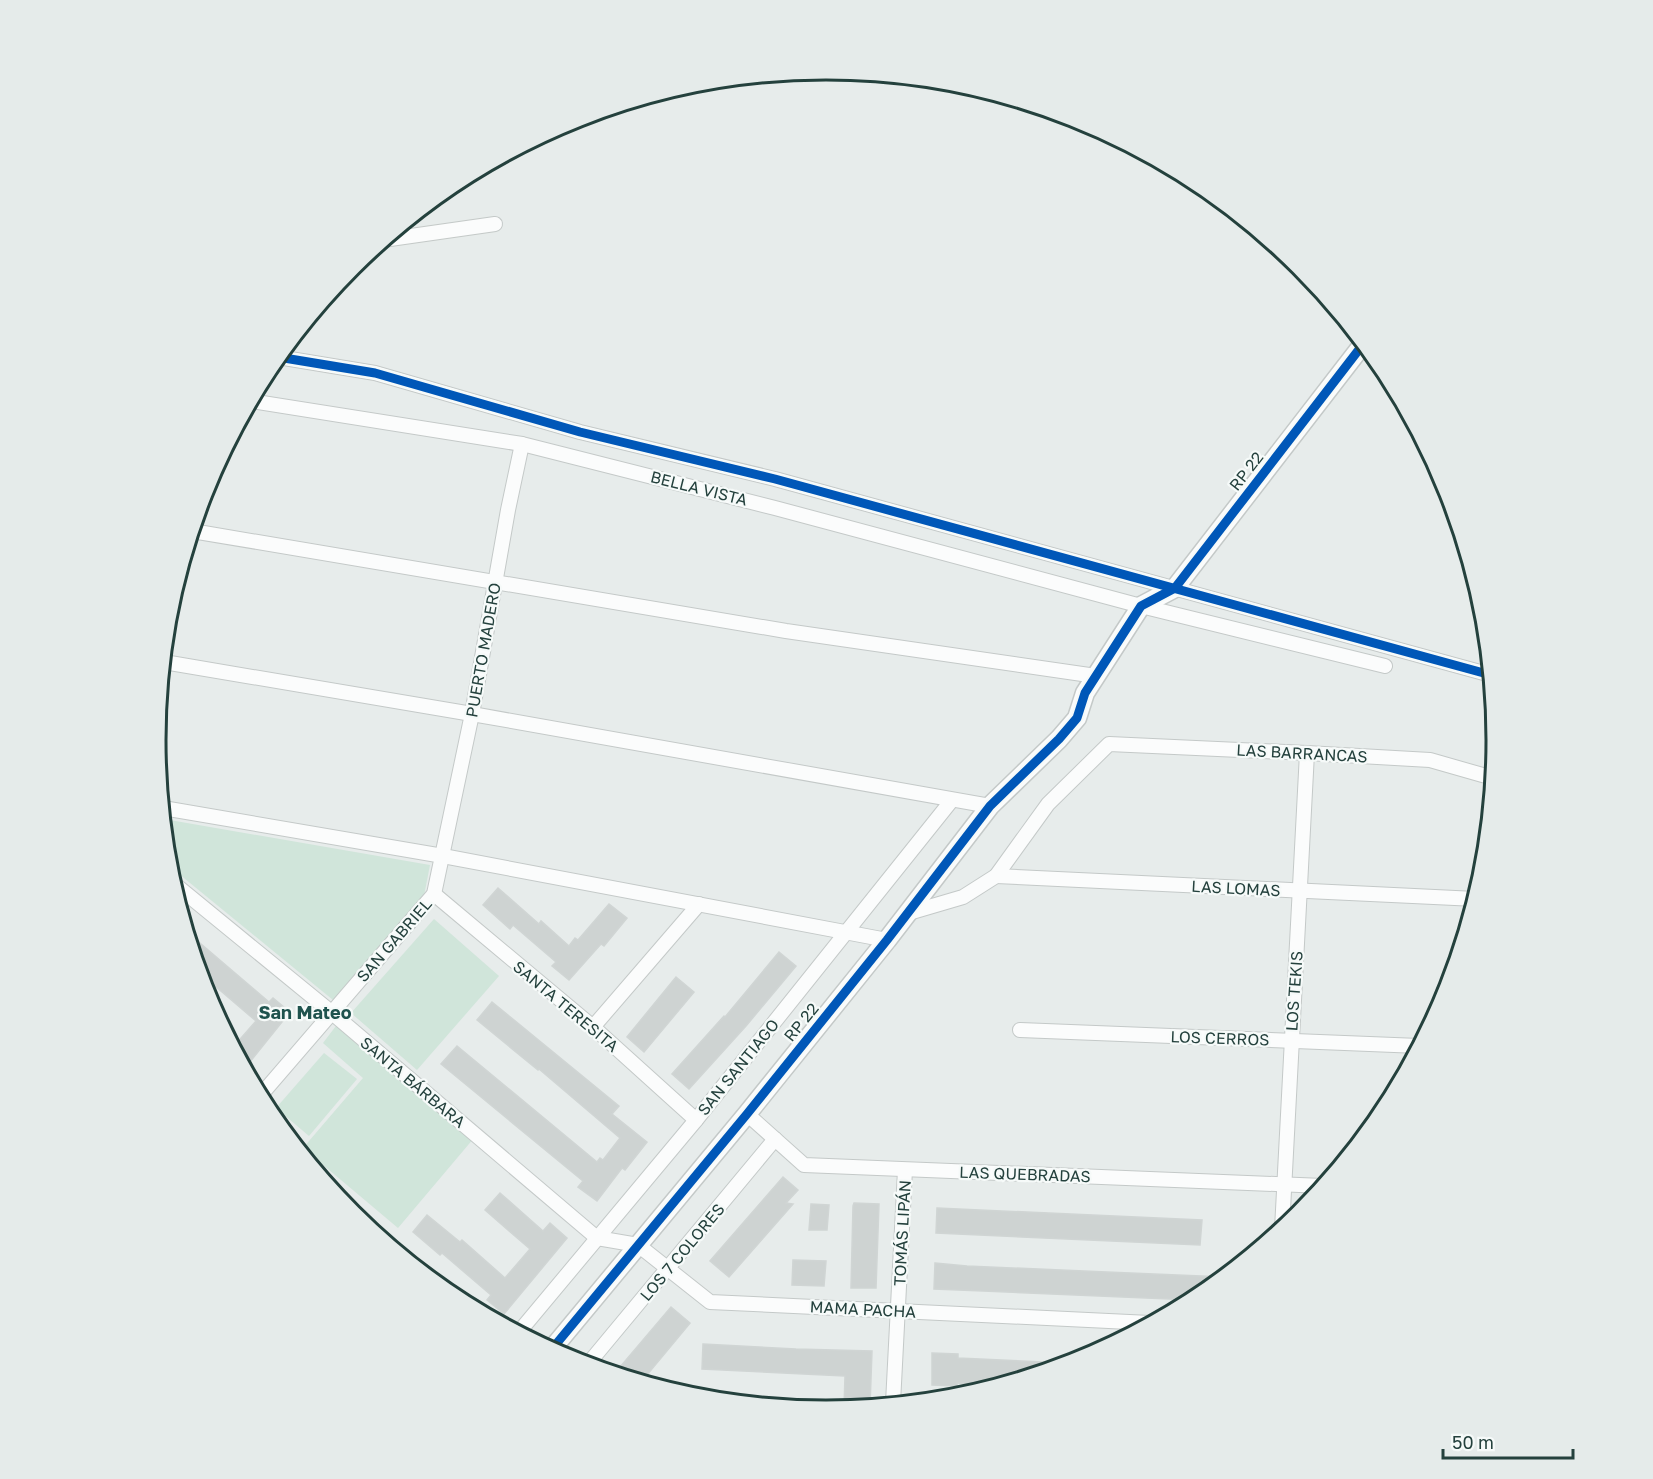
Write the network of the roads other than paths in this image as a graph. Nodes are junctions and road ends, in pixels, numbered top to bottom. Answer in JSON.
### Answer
{"nodes":[{"id":1,"x":495,"y":224,"type":"dead end"},
{"id":2,"x":397,"y":238,"type":"edge"},
{"id":3,"x":1359,"y":350,"type":"edge"},
{"id":4,"x":288,"y":359,"type":"edge"},
{"id":5,"x":259,"y":402,"type":"edge"},
{"id":6,"x":522,"y":444,"type":"junction"},
{"id":7,"x":200,"y":532,"type":"edge"},
{"id":8,"x":494,"y":583,"type":"junction"},
{"id":9,"x":1174,"y":588,"type":"junction"},
{"id":10,"x":1141,"y":606,"type":"junction"},
{"id":11,"x":171,"y":663,"type":"edge"},
{"id":12,"x":1385,"y":666,"type":"dead end"},
{"id":13,"x":1483,"y":673,"type":"edge"},
{"id":14,"x":1095,"y":676,"type":"junction"},
{"id":15,"x":472,"y":714,"type":"junction"},
{"id":16,"x":1307,"y":753,"type":"junction"},
{"id":17,"x":1485,"y":776,"type":"edge"},
{"id":18,"x":952,"y":800,"type":"junction"},
{"id":19,"x":990,"y":806,"type":"junction"},
{"id":20,"x":170,"y":809,"type":"edge"},
{"id":21,"x":443,"y":856,"type":"junction"},
{"id":22,"x":996,"y":876,"type":"junction"},
{"id":23,"x":1300,"y":891,"type":"junction"},
{"id":24,"x":185,"y":892,"type":"edge"},
{"id":25,"x":434,"y":894,"type":"junction"},
{"id":26,"x":1467,"y":898,"type":"edge"},
{"id":27,"x":699,"y":904,"type":"junction"},
{"id":28,"x":912,"y":912,"type":"dead end"},
{"id":29,"x":846,"y":932,"type":"junction"},
{"id":30,"x":887,"y":940,"type":"junction"},
{"id":31,"x":331,"y":1012,"type":"junction"},
{"id":32,"x":593,"y":1027,"type":"junction"},
{"id":33,"x":1020,"y":1030,"type":"dead end"},
{"id":34,"x":1291,"y":1041,"type":"junction"},
{"id":35,"x":1410,"y":1046,"type":"edge"},
{"id":36,"x":267,"y":1088,"type":"edge"},
{"id":37,"x":747,"y":1113,"type":"junction"},
{"id":38,"x":696,"y":1120,"type":"junction"},
{"id":39,"x":775,"y":1139,"type":"junction"},
{"id":40,"x":905,"y":1170,"type":"junction"},
{"id":41,"x":1284,"y":1184,"type":"junction"},
{"id":42,"x":1313,"y":1185,"type":"edge"},
{"id":43,"x":1283,"y":1216,"type":"edge"},
{"id":44,"x":597,"y":1238,"type":"junction"},
{"id":45,"x":638,"y":1245,"type":"junction"},
{"id":46,"x":668,"y":1269,"type":"junction"},
{"id":47,"x":898,"y":1311,"type":"junction"},
{"id":48,"x":1135,"y":1322,"type":"edge"},
{"id":49,"x":524,"y":1326,"type":"edge"},
{"id":50,"x":558,"y":1342,"type":"edge"},
{"id":51,"x":594,"y":1357,"type":"edge"},
{"id":52,"x":893,"y":1396,"type":"edge"}],
"edges":[{"from":1,"to":2,"type":"street"},
{"from":3,"to":9,"type":"street","name":"RP 22"},
{"from":4,"to":9,"type":"street"},
{"from":5,"to":6,"type":"street","name":"BELLA VISTA"},
{"from":6,"to":8,"type":"street","name":"PUERTO MADERO"},
{"from":6,"to":10,"type":"street","name":"BELLA VISTA"},
{"from":7,"to":8,"type":"street"},
{"from":8,"to":14,"type":"street"},
{"from":8,"to":15,"type":"street","name":"PUERTO MADERO"},
{"from":9,"to":10,"type":"street","name":"RP 22"},
{"from":9,"to":13,"type":"street"},
{"from":10,"to":12,"type":"street","name":"BELLA VISTA"},
{"from":10,"to":14,"type":"street"},
{"from":11,"to":15,"type":"street"},
{"from":14,"to":19,"type":"street","name":"RP 22"},
{"from":15,"to":18,"type":"street"},
{"from":15,"to":21,"type":"street","name":"PUERTO MADERO"},
{"from":16,"to":17,"type":"street","name":"LAS BARRANCAS"},
{"from":16,"to":22,"type":"street","name":"LAS BARRANCAS"},
{"from":16,"to":23,"type":"street","name":"LOS TEKIS"},
{"from":18,"to":19,"type":"street"},
{"from":18,"to":29,"type":"street","name":"SAN SANTIAGO"},
{"from":19,"to":30,"type":"street","name":"RP 22"},
{"from":20,"to":21,"type":"street"},
{"from":21,"to":25,"type":"street","name":"PUERTO MADERO"},
{"from":21,"to":27,"type":"street"},
{"from":22,"to":23,"type":"street","name":"LAS LOMAS"},
{"from":22,"to":28,"type":"street"},
{"from":23,"to":26,"type":"street","name":"LAS LOMAS"},
{"from":23,"to":34,"type":"street","name":"LOS TEKIS"},
{"from":24,"to":31,"type":"street","name":"SANTA BÁRBARA"},
{"from":25,"to":31,"type":"street","name":"SAN GABRIEL"},
{"from":25,"to":32,"type":"street","name":"SANTA TERESITA"},
{"from":27,"to":29,"type":"street"},
{"from":27,"to":32,"type":"street"},
{"from":29,"to":30,"type":"street"},
{"from":29,"to":38,"type":"street","name":"SAN SANTIAGO"},
{"from":30,"to":37,"type":"street","name":"RP 22"},
{"from":31,"to":36,"type":"street","name":"SAN GABRIEL"},
{"from":31,"to":44,"type":"street","name":"SANTA BÁRBARA"},
{"from":32,"to":38,"type":"street","name":"SANTA TERESITA"},
{"from":33,"to":34,"type":"street","name":"LOS CERROS"},
{"from":34,"to":35,"type":"street","name":"LOS CERROS"},
{"from":34,"to":41,"type":"street","name":"LOS TEKIS"},
{"from":37,"to":39,"type":"street","name":"LAS QUEBRADAS"},
{"from":37,"to":45,"type":"street","name":"RP 22"},
{"from":38,"to":44,"type":"street","name":"SAN SANTIAGO"},
{"from":39,"to":40,"type":"street","name":"LAS QUEBRADAS"},
{"from":39,"to":46,"type":"street","name":"LOS 7 COLORES"},
{"from":40,"to":41,"type":"street","name":"LAS QUEBRADAS"},
{"from":40,"to":47,"type":"street","name":"TOMÁS LIPÁN"},
{"from":41,"to":42,"type":"street","name":"LAS QUEBRADAS"},
{"from":41,"to":43,"type":"street","name":"LOS TEKIS"},
{"from":44,"to":45,"type":"street","name":"MAMA PACHA"},
{"from":44,"to":49,"type":"street","name":"SAN SANTIAGO"},
{"from":45,"to":46,"type":"street","name":"MAMA PACHA"},
{"from":45,"to":50,"type":"street","name":"RP 22"},
{"from":46,"to":47,"type":"street","name":"MAMA PACHA"},
{"from":46,"to":51,"type":"street","name":"LOS 7 COLORES"},
{"from":47,"to":48,"type":"street","name":"MAMA PACHA"},
{"from":47,"to":52,"type":"street","name":"TOMÁS LIPÁN"}]}
